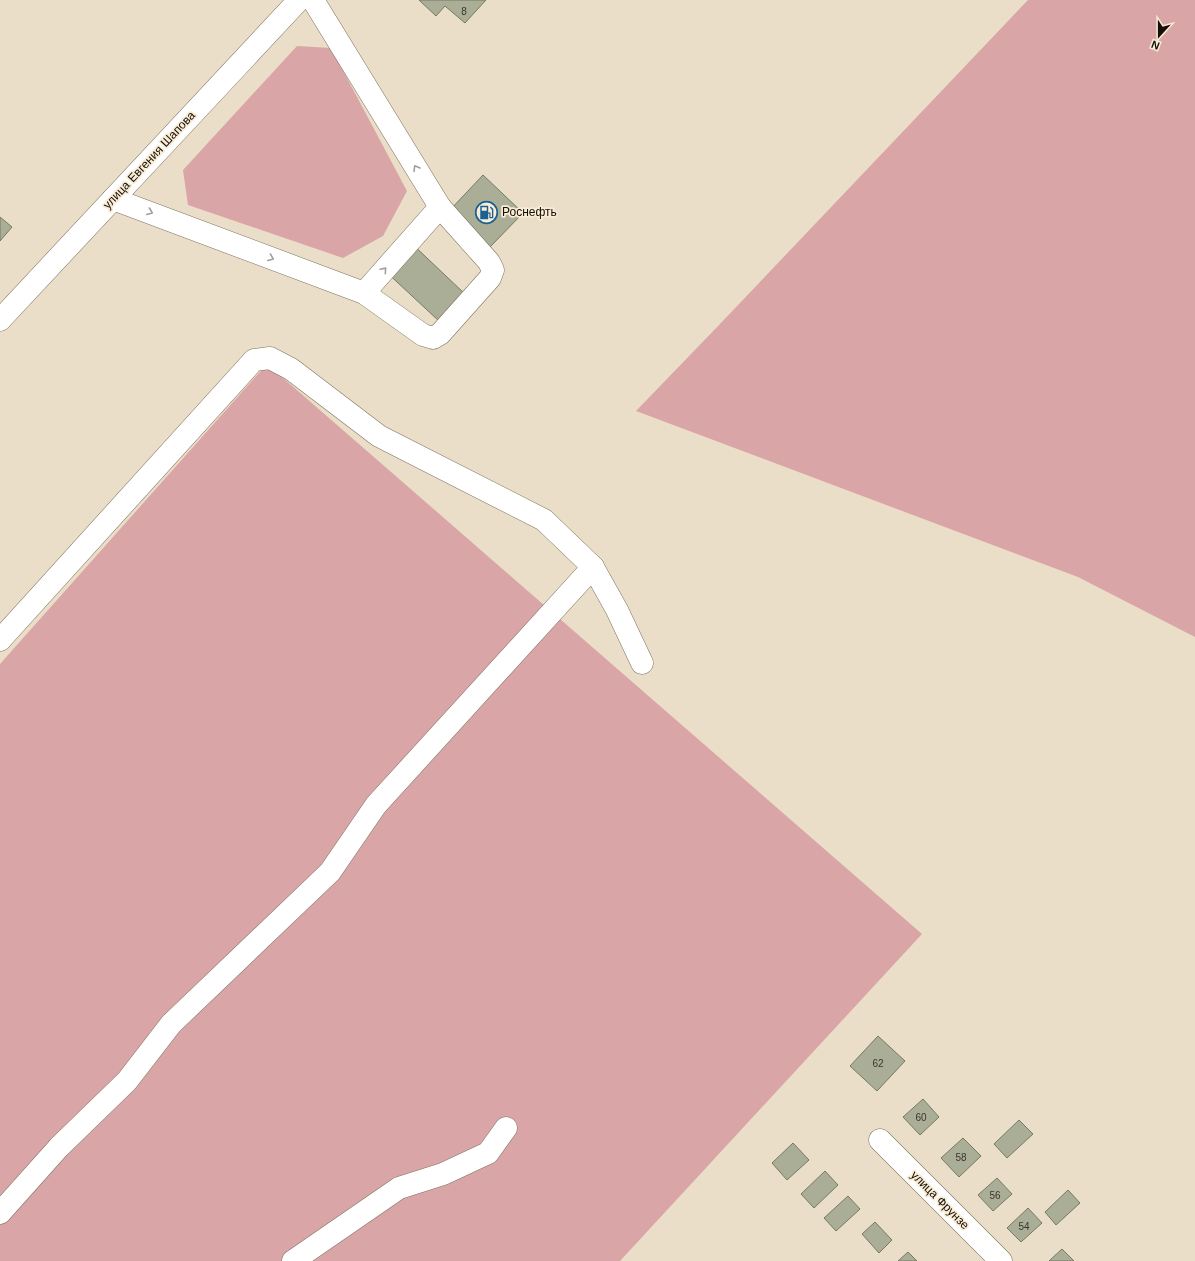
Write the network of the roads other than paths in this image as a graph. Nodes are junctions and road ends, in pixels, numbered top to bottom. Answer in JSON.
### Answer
{"nodes":[{"id":1,"x":299,"y":0,"type":"edge"},
{"id":2,"x":313,"y":0,"type":"edge"},
{"id":3,"x":113,"y":199,"type":"junction"},
{"id":4,"x":440,"y":207,"type":"junction"},
{"id":5,"x":364,"y":293,"type":"junction"},
{"id":6,"x":0,"y":320,"type":"edge"},
{"id":7,"x":592,"y":567,"type":"junction"},
{"id":8,"x":0,"y":640,"type":"edge"},
{"id":9,"x":642,"y":663,"type":"dead end"},
{"id":10,"x":506,"y":1128,"type":"dead end"},
{"id":11,"x":880,"y":1140,"type":"dead end"},
{"id":12,"x":0,"y":1213,"type":"edge"},
{"id":13,"x":293,"y":1261,"type":"edge"},
{"id":14,"x":1001,"y":1261,"type":"edge"}],
"edges":[{"from":1,"to":3,"type":"street","name":"улица Евгения Шапова"},
{"from":4,"to":2,"type":"street","one_way":true},
{"from":3,"to":5,"type":"street","one_way":true},
{"from":3,"to":6,"type":"street","name":"улица Евгения Шапова"},
{"from":5,"to":4,"type":"street","one_way":true},
{"from":4,"to":5,"type":"street"},
{"from":7,"to":8,"type":"street"},
{"from":7,"to":9,"type":"street"},
{"from":7,"to":12,"type":"street"},
{"from":10,"to":13,"type":"street"},
{"from":11,"to":14,"type":"street","name":"улица Фрунзе"}]}
